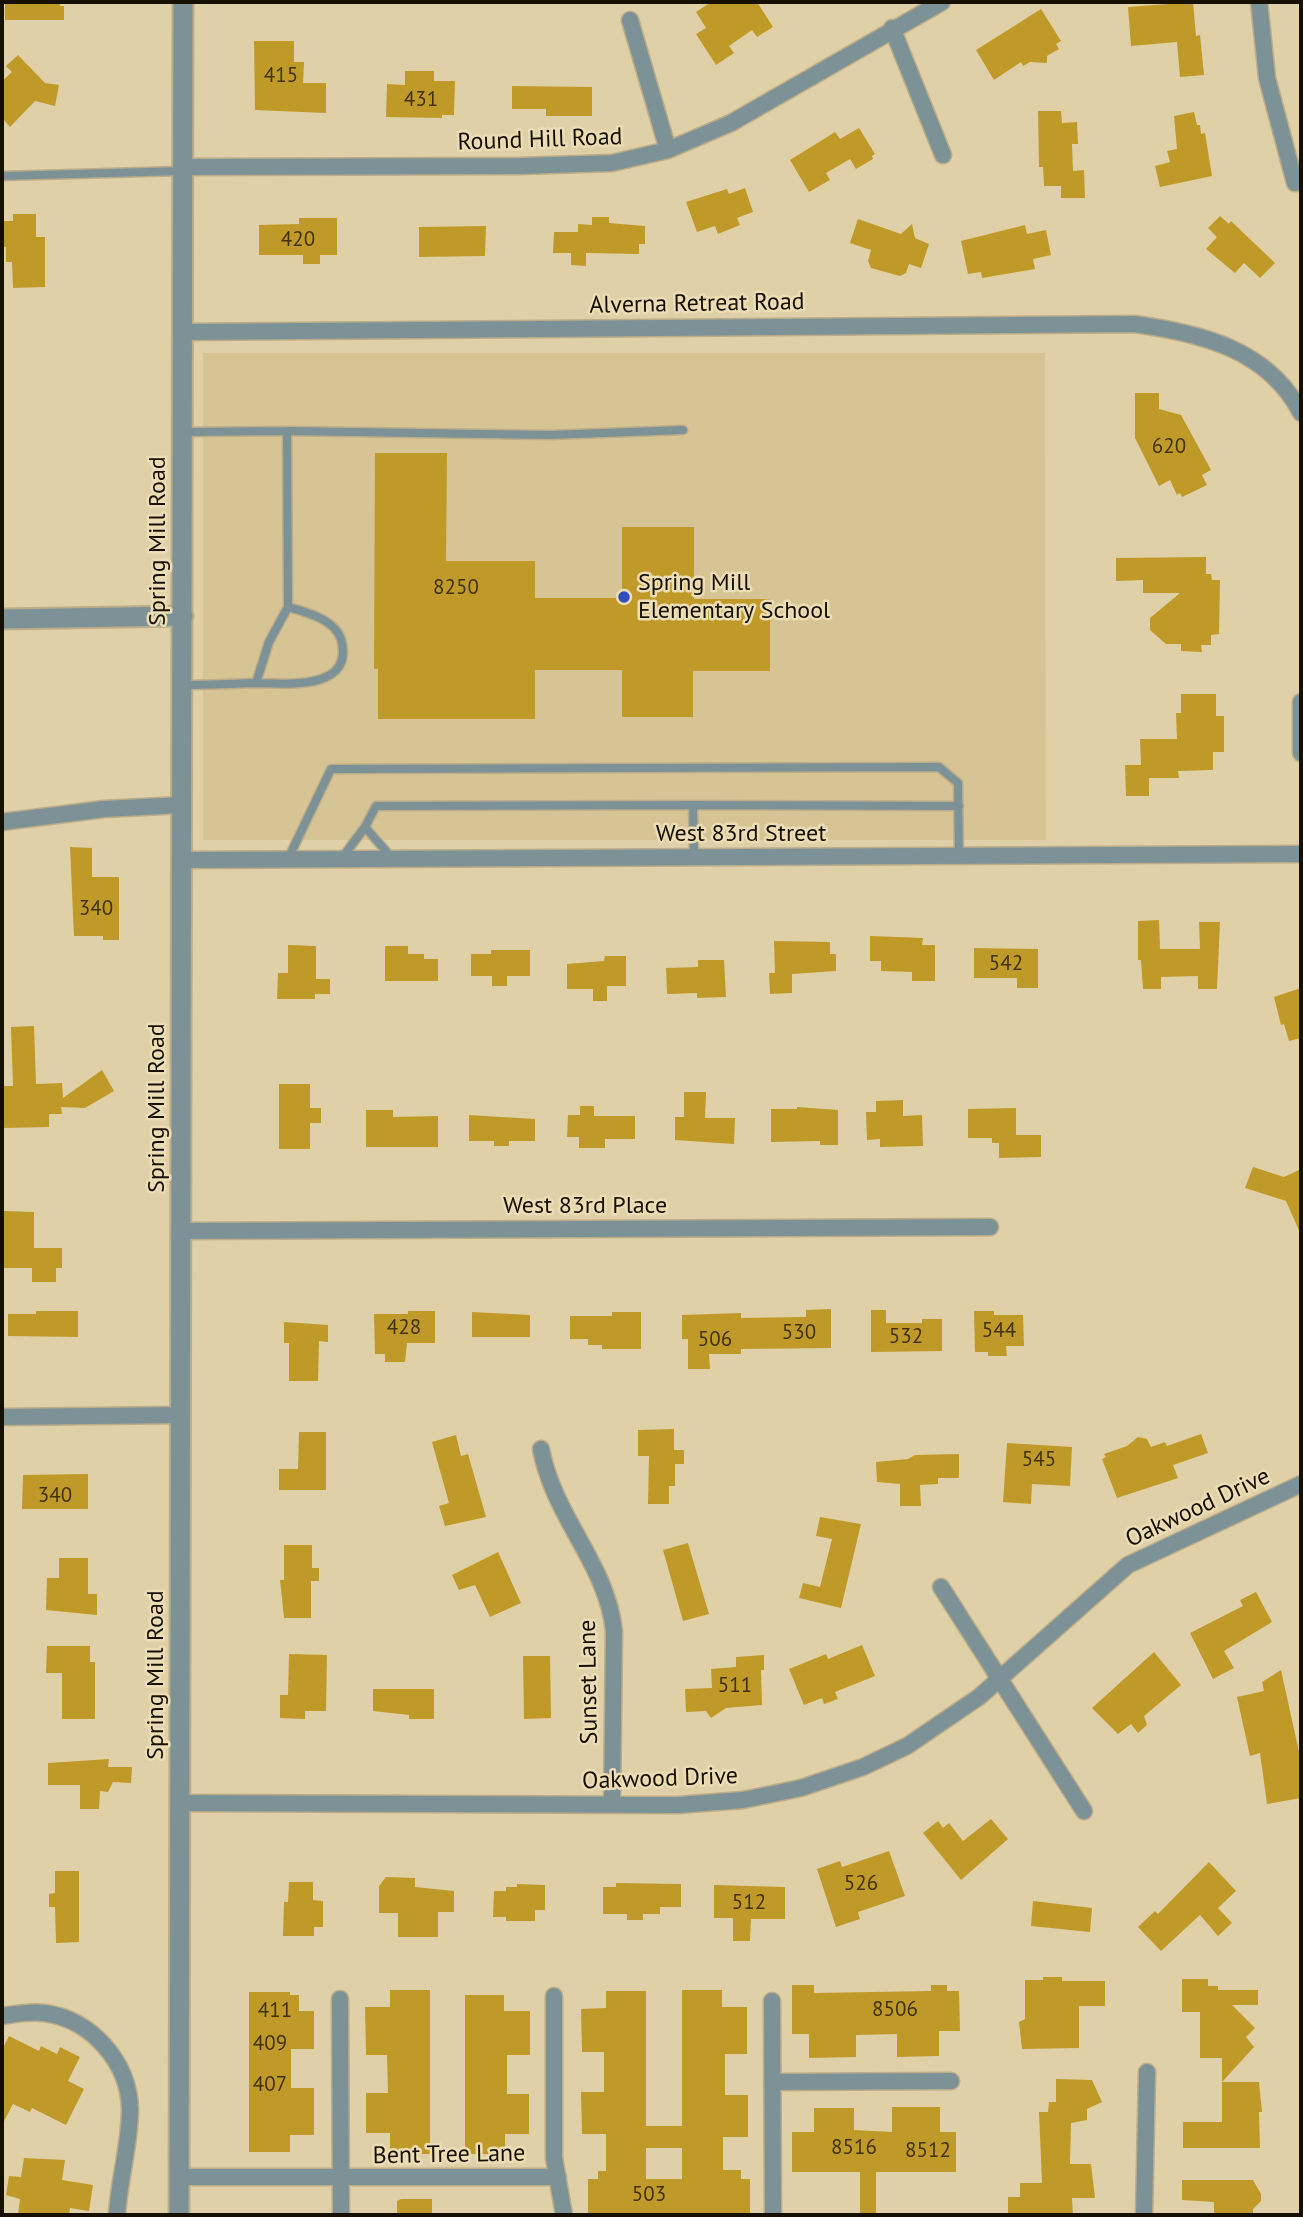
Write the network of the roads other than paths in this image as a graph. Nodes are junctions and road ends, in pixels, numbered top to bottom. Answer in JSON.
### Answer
{"nodes":[{"id":1,"x":183,"y":2,"type":"edge"},
{"id":2,"x":942,"y":2,"type":"edge"},
{"id":3,"x":1259,"y":2,"type":"edge"},
{"id":4,"x":630,"y":20,"type":"dead end"},
{"id":5,"x":892,"y":28,"type":"junction"},
{"id":6,"x":668,"y":150,"type":"junction"},
{"id":7,"x":943,"y":155,"type":"dead end"},
{"id":8,"x":184,"y":169,"type":"junction"},
{"id":9,"x":2,"y":176,"type":"edge"},
{"id":10,"x":1295,"y":183,"type":"dead end"},
{"id":11,"x":184,"y":332,"type":"junction"},
{"id":12,"x":1301,"y":413,"type":"edge"},
{"id":13,"x":287,"y":430,"type":"junction"},
{"id":14,"x":683,"y":430,"type":"dead end"},
{"id":15,"x":183,"y":432,"type":"junction"},
{"id":16,"x":288,"y":607,"type":"junction"},
{"id":17,"x":183,"y":616,"type":"junction"},
{"id":18,"x":2,"y":619,"type":"edge"},
{"id":19,"x":256,"y":683,"type":"junction"},
{"id":20,"x":182,"y":685,"type":"junction"},
{"id":21,"x":1301,"y":702,"type":"edge"},
{"id":22,"x":1301,"y":753,"type":"edge"},
{"id":23,"x":182,"y":806,"type":"junction"},
{"id":24,"x":693,"y":806,"type":"junction"},
{"id":25,"x":959,"y":806,"type":"junction"},
{"id":26,"x":2,"y":822,"type":"edge"},
{"id":27,"x":365,"y":827,"type":"junction"},
{"id":28,"x":1301,"y":854,"type":"edge"},
{"id":29,"x":958,"y":856,"type":"junction"},
{"id":30,"x":289,"y":857,"type":"junction"},
{"id":31,"x":694,"y":857,"type":"junction"},
{"id":32,"x":342,"y":858,"type":"junction"},
{"id":33,"x":391,"y":858,"type":"junction"},
{"id":34,"x":181,"y":860,"type":"junction"},
{"id":35,"x":989,"y":1227,"type":"dead end"},
{"id":36,"x":181,"y":1231,"type":"junction"},
{"id":37,"x":181,"y":1415,"type":"junction"},
{"id":38,"x":2,"y":1417,"type":"edge"},
{"id":39,"x":541,"y":1449,"type":"dead end"},
{"id":40,"x":1301,"y":1484,"type":"edge"},
{"id":41,"x":941,"y":1587,"type":"dead end"},
{"id":42,"x":1000,"y":1679,"type":"junction"},
{"id":43,"x":180,"y":1803,"type":"junction"},
{"id":44,"x":612,"y":1804,"type":"junction"},
{"id":45,"x":1084,"y":1811,"type":"dead end"},
{"id":46,"x":554,"y":1996,"type":"dead end"},
{"id":47,"x":340,"y":1999,"type":"dead end"},
{"id":48,"x":772,"y":2001,"type":"dead end"},
{"id":49,"x":2,"y":2016,"type":"edge"},
{"id":50,"x":1147,"y":2072,"type":"dead end"},
{"id":51,"x":951,"y":2081,"type":"dead end"},
{"id":52,"x":773,"y":2082,"type":"junction"},
{"id":53,"x":558,"y":2177,"type":"junction"},
{"id":54,"x":179,"y":2178,"type":"junction"},
{"id":55,"x":341,"y":2179,"type":"junction"},
{"id":56,"x":117,"y":2215,"type":"edge"},
{"id":57,"x":179,"y":2215,"type":"edge"},
{"id":58,"x":341,"y":2215,"type":"edge"},
{"id":59,"x":564,"y":2215,"type":"edge"},
{"id":60,"x":773,"y":2215,"type":"edge"},
{"id":61,"x":1144,"y":2215,"type":"edge"}],
"edges":[{"from":1,"to":8,"type":"street","name":"Spring Mill Road"},
{"from":2,"to":5,"type":"street","name":"Round Hill Road"},
{"from":3,"to":10,"type":"street"},
{"from":4,"to":6,"type":"street"},
{"from":5,"to":6,"type":"street","name":"Round Hill Road"},
{"from":5,"to":7,"type":"street"},
{"from":6,"to":8,"type":"street","name":"Round Hill Road"},
{"from":8,"to":9,"type":"lane"},
{"from":8,"to":11,"type":"street","name":"Spring Mill Road"},
{"from":11,"to":12,"type":"street","name":"Alverna Retreat Road"},
{"from":11,"to":15,"type":"street","name":"Spring Mill Road"},
{"from":13,"to":14,"type":"lane"},
{"from":13,"to":15,"type":"lane"},
{"from":13,"to":16,"type":"lane"},
{"from":15,"to":17,"type":"street","name":"Spring Mill Road"},
{"from":16,"to":19,"type":"lane"},
{"from":16,"to":19,"type":"lane"},
{"from":17,"to":18,"type":"street"},
{"from":17,"to":20,"type":"street","name":"Spring Mill Road"},
{"from":19,"to":20,"type":"lane"},
{"from":20,"to":23,"type":"street","name":"Spring Mill Road"},
{"from":21,"to":22,"type":"street"},
{"from":23,"to":26,"type":"street"},
{"from":23,"to":34,"type":"street","name":"Spring Mill Road"},
{"from":24,"to":25,"type":"lane"},
{"from":24,"to":27,"type":"lane"},
{"from":24,"to":31,"type":"lane"},
{"from":25,"to":29,"type":"lane"},
{"from":25,"to":30,"type":"lane"},
{"from":27,"to":32,"type":"lane"},
{"from":27,"to":33,"type":"lane"},
{"from":28,"to":29,"type":"street","name":"West 83rd Street"},
{"from":29,"to":31,"type":"street","name":"West 83rd Street"},
{"from":30,"to":32,"type":"street","name":"West 83rd Street"},
{"from":30,"to":34,"type":"street","name":"West 83rd Street"},
{"from":31,"to":33,"type":"street","name":"West 83rd Street"},
{"from":32,"to":33,"type":"street","name":"West 83rd Street"},
{"from":34,"to":36,"type":"street","name":"Spring Mill Road"},
{"from":35,"to":36,"type":"street","name":"West 83rd Place"},
{"from":36,"to":37,"type":"street","name":"Spring Mill Road"},
{"from":37,"to":38,"type":"street"},
{"from":37,"to":43,"type":"street","name":"Spring Mill Road"},
{"from":39,"to":44,"type":"street","name":"Sunset Lane"},
{"from":40,"to":42,"type":"street","name":"Oakwood Drive"},
{"from":41,"to":42,"type":"street"},
{"from":42,"to":44,"type":"street","name":"Oakwood Drive"},
{"from":42,"to":45,"type":"street"},
{"from":43,"to":44,"type":"street","name":"Oakwood Drive"},
{"from":43,"to":54,"type":"street","name":"Spring Mill Road"},
{"from":46,"to":53,"type":"street","name":"Bent Tree Lane"},
{"from":47,"to":55,"type":"street","name":"Bent Tree Lane"},
{"from":48,"to":52,"type":"street"},
{"from":49,"to":56,"type":"street"},
{"from":50,"to":61,"type":"street"},
{"from":51,"to":52,"type":"street"},
{"from":52,"to":60,"type":"street"},
{"from":53,"to":55,"type":"street","name":"Bent Tree Lane"},
{"from":53,"to":59,"type":"street","name":"Bent Tree Lane"},
{"from":54,"to":55,"type":"street","name":"Bent Tree Lane"},
{"from":54,"to":57,"type":"street","name":"Spring Mill Road"},
{"from":55,"to":58,"type":"street","name":"Bent Tree Lane"}]}
